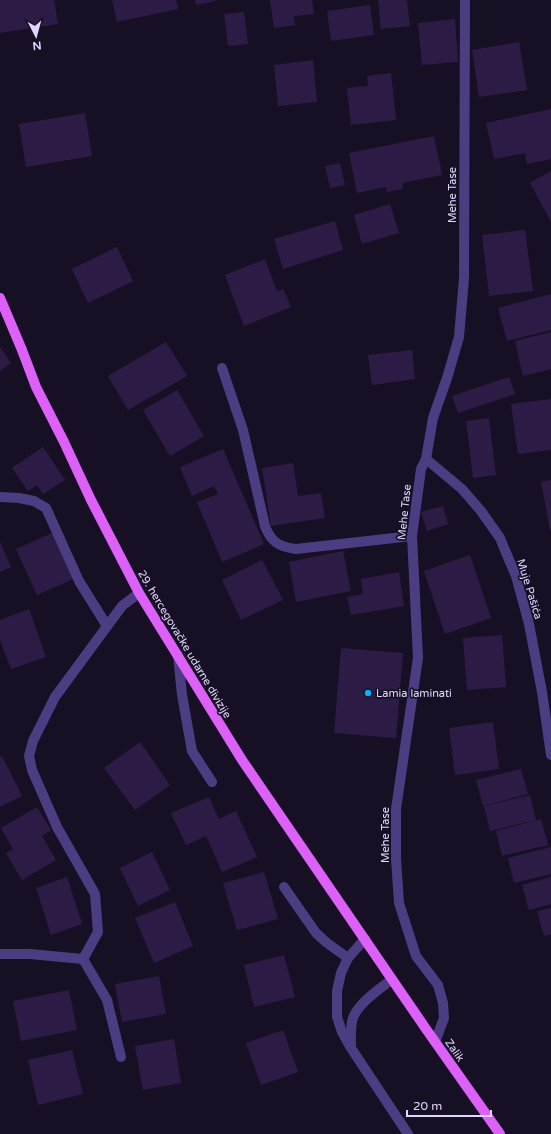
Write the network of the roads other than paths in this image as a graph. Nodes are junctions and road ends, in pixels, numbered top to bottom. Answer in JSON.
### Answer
{"nodes":[{"id":1,"x":465,"y":0,"type":"edge"},
{"id":2,"x":0,"y":298,"type":"edge"},
{"id":3,"x":222,"y":368,"type":"dead end"},
{"id":4,"x":426,"y":459,"type":"junction"},
{"id":5,"x":0,"y":497,"type":"edge"},
{"id":6,"x":412,"y":536,"type":"junction"},
{"id":7,"x":139,"y":593,"type":"junction"},
{"id":8,"x":107,"y":626,"type":"junction"},
{"id":9,"x":178,"y":655,"type":"junction"},
{"id":10,"x":551,"y":755,"type":"edge"},
{"id":11,"x":212,"y":782,"type":"dead end"},
{"id":12,"x":284,"y":887,"type":"dead end"},
{"id":13,"x":365,"y":939,"type":"junction"},
{"id":14,"x":0,"y":954,"type":"edge"},
{"id":15,"x":348,"y":958,"type":"junction"},
{"id":16,"x":83,"y":959,"type":"junction"},
{"id":17,"x":392,"y":979,"type":"junction"},
{"id":18,"x":435,"y":1042,"type":"junction"},
{"id":19,"x":351,"y":1048,"type":"junction"},
{"id":20,"x":121,"y":1057,"type":"dead end"},
{"id":21,"x":408,"y":1134,"type":"edge"},
{"id":22,"x":500,"y":1134,"type":"edge"}],
"edges":[{"from":1,"to":4,"type":"street","name":"Mehe Tase"},
{"from":2,"to":7,"type":"main road","name":"29. hercegovačke udarne divizije"},
{"from":3,"to":6,"type":"street"},
{"from":4,"to":6,"type":"street","name":"Mehe Tase"},
{"from":4,"to":10,"type":"street","name":"Muje Pašića"},
{"from":5,"to":8,"type":"street"},
{"from":6,"to":18,"type":"street","name":"Mehe Tase"},
{"from":7,"to":8,"type":"street"},
{"from":7,"to":9,"type":"main road","name":"29. hercegovačke udarne divizije"},
{"from":8,"to":16,"type":"street"},
{"from":9,"to":11,"type":"street"},
{"from":9,"to":13,"type":"main road","name":"29. hercegovačke udarne divizije"},
{"from":12,"to":15,"type":"street"},
{"from":13,"to":15,"type":"street"},
{"from":13,"to":17,"type":"main road","name":"29. hercegovačke udarne divizije"},
{"from":14,"to":16,"type":"street"},
{"from":15,"to":19,"type":"street"},
{"from":16,"to":20,"type":"street"},
{"from":17,"to":18,"type":"main road","name":"Zalik"},
{"from":17,"to":19,"type":"street"},
{"from":18,"to":22,"type":"main road","name":"Zalik"},
{"from":19,"to":21,"type":"street"}]}
